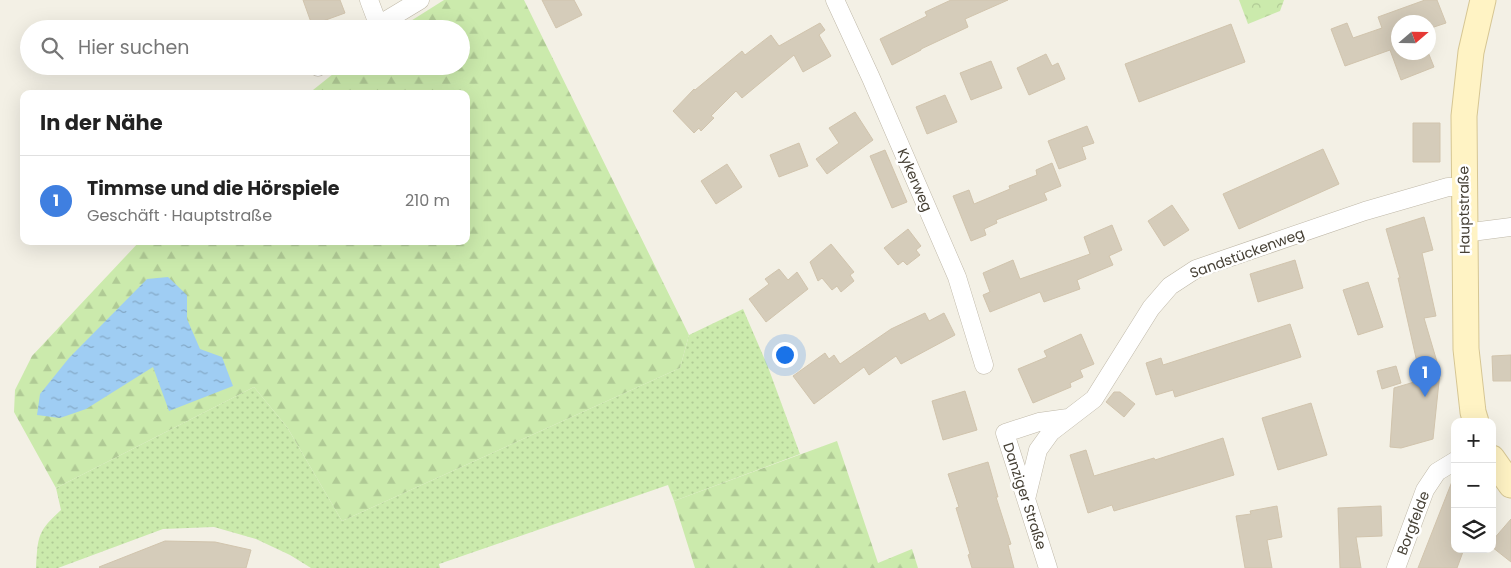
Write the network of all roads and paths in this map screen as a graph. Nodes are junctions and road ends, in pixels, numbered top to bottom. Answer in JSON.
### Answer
{"nodes":[{"id":1,"x":369,"y":0,"type":"edge"},
{"id":2,"x":420,"y":0,"type":"edge"},
{"id":3,"x":835,"y":0,"type":"edge"},
{"id":4,"x":1483,"y":0,"type":"edge"},
{"id":5,"x":374,"y":20,"type":"edge"},
{"id":6,"x":385,"y":20,"type":"edge"},
{"id":7,"x":1464,"y":187,"type":"junction"},
{"id":8,"x":1511,"y":228,"type":"edge"},
{"id":9,"x":1464,"y":233,"type":"junction"},
{"id":10,"x":984,"y":365,"type":"dead end"},
{"id":11,"x":1072,"y":418,"type":"junction"},
{"id":12,"x":1475,"y":418,"type":"edge"},
{"id":13,"x":1452,"y":463,"type":"edge"},
{"id":14,"x":1496,"y":463,"type":"edge"},
{"id":15,"x":1511,"y":485,"type":"edge"},
{"id":16,"x":1026,"y":499,"type":"junction"},
{"id":17,"x":1048,"y":568,"type":"edge"},
{"id":18,"x":1396,"y":568,"type":"edge"}],
"edges":[{"from":1,"to":5,"type":"street"},
{"from":2,"to":6,"type":"street"},
{"from":3,"to":10,"type":"street","name":"Kykerweg"},
{"from":4,"to":7,"type":"main road","name":"Hauptstraße"},
{"from":7,"to":9,"type":"main road","name":"Hauptstraße"},
{"from":7,"to":11,"type":"street","name":"Sandstückenweg"},
{"from":8,"to":9,"type":"street"},
{"from":9,"to":12,"type":"main road","name":"Hauptstraße"},
{"from":11,"to":16,"type":"street","name":"Sandstückenweg"},
{"from":11,"to":16,"type":"street","name":"Danziger Straße"},
{"from":13,"to":18,"type":"street","name":"Borgfelde"},
{"from":14,"to":15,"type":"main road"},
{"from":16,"to":17,"type":"street","name":"Danziger Straße"}]}
